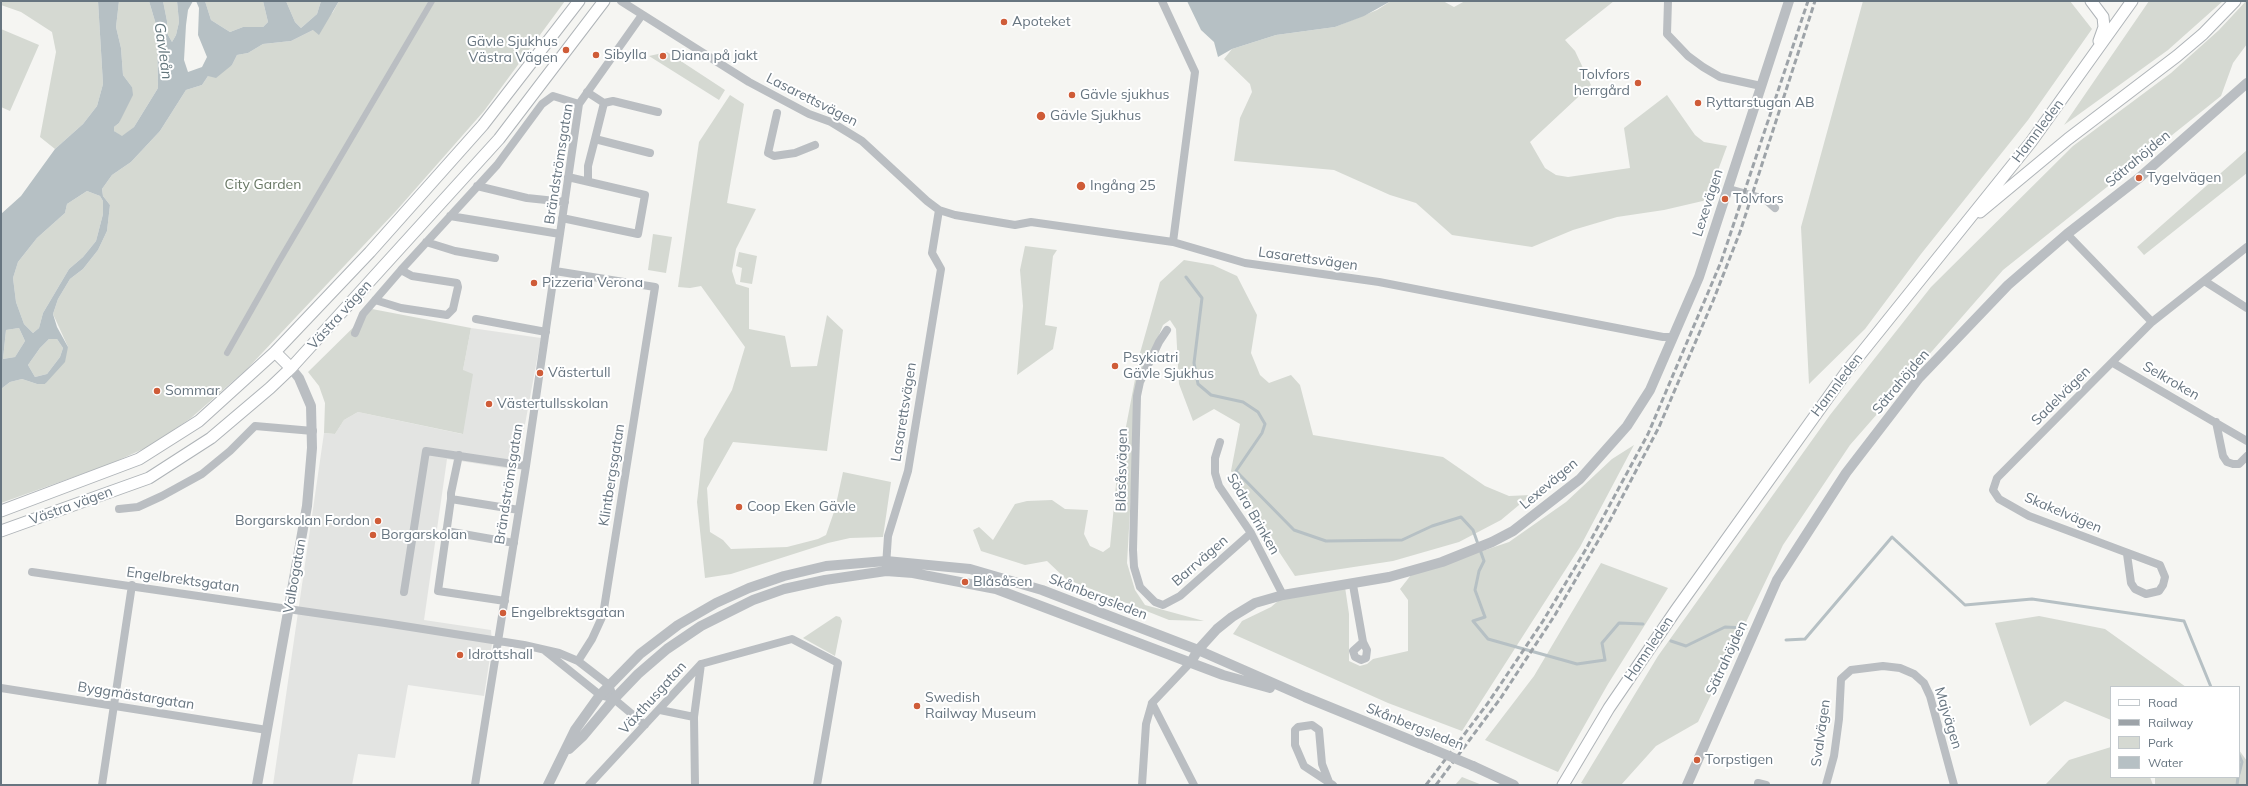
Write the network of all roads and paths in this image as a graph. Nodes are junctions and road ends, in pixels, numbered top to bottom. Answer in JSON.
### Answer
{"nodes":[{"id":1,"x":432,"y":1,"type":"edge"},
{"id":2,"x":579,"y":1,"type":"edge"},
{"id":3,"x":604,"y":1,"type":"edge"},
{"id":4,"x":621,"y":1,"type":"edge"},
{"id":5,"x":1162,"y":1,"type":"edge"},
{"id":6,"x":1668,"y":1,"type":"edge"},
{"id":7,"x":1789,"y":1,"type":"edge"},
{"id":8,"x":2091,"y":1,"type":"edge"},
{"id":9,"x":2132,"y":1,"type":"edge"},
{"id":10,"x":2235,"y":1,"type":"edge"},
{"id":11,"x":642,"y":15,"type":"junction"},
{"id":12,"x":2090,"y":62,"type":"junction"},
{"id":13,"x":2247,"y":83,"type":"edge"},
{"id":14,"x":1761,"y":86,"type":"junction"},
{"id":15,"x":587,"y":92,"type":"junction"},
{"id":16,"x":604,"y":103,"type":"junction"},
{"id":17,"x":579,"y":104,"type":"junction"},
{"id":18,"x":658,"y":112,"type":"dead end"},
{"id":19,"x":777,"y":112,"type":"dead end"},
{"id":20,"x":595,"y":139,"type":"junction"},
{"id":21,"x":815,"y":145,"type":"dead end"},
{"id":22,"x":650,"y":153,"type":"dead end"},
{"id":23,"x":568,"y":177,"type":"junction"},
{"id":24,"x":588,"y":181,"type":"junction"},
{"id":25,"x":477,"y":186,"type":"junction"},
{"id":26,"x":1729,"y":189,"type":"junction"},
{"id":27,"x":564,"y":202,"type":"junction"},
{"id":28,"x":1775,"y":208,"type":"dead end"},
{"id":29,"x":940,"y":210,"type":"junction"},
{"id":30,"x":450,"y":216,"type":"junction"},
{"id":31,"x":562,"y":218,"type":"junction"},
{"id":32,"x":1960,"y":229,"type":"junction"},
{"id":33,"x":560,"y":234,"type":"junction"},
{"id":34,"x":2067,"y":234,"type":"junction"},
{"id":35,"x":426,"y":242,"type":"junction"},
{"id":36,"x":1173,"y":242,"type":"junction"},
{"id":37,"x":2247,"y":247,"type":"edge"},
{"id":38,"x":495,"y":258,"type":"dead end"},
{"id":39,"x":401,"y":270,"type":"junction"},
{"id":40,"x":555,"y":271,"type":"junction"},
{"id":41,"x":2206,"y":282,"type":"junction"},
{"id":42,"x":375,"y":300,"type":"junction"},
{"id":43,"x":2247,"y":308,"type":"edge"},
{"id":44,"x":476,"y":319,"type":"dead end"},
{"id":45,"x":2152,"y":322,"type":"junction"},
{"id":46,"x":1167,"y":330,"type":"dead end"},
{"id":47,"x":355,"y":332,"type":"dead end"},
{"id":48,"x":546,"y":332,"type":"junction"},
{"id":49,"x":1673,"y":337,"type":"junction"},
{"id":50,"x":275,"y":352,"type":"junction"},
{"id":51,"x":228,"y":353,"type":"dead end"},
{"id":52,"x":2113,"y":363,"type":"junction"},
{"id":53,"x":291,"y":368,"type":"junction"},
{"id":54,"x":2216,"y":422,"type":"junction"},
{"id":55,"x":313,"y":432,"type":"junction"},
{"id":56,"x":2247,"y":441,"type":"edge"},
{"id":57,"x":1220,"y":442,"type":"dead end"},
{"id":58,"x":459,"y":455,"type":"junction"},
{"id":59,"x":2247,"y":456,"type":"edge"},
{"id":60,"x":526,"y":466,"type":"junction"},
{"id":61,"x":1993,"y":490,"type":"joint"},
{"id":62,"x":451,"y":499,"type":"junction"},
{"id":63,"x":119,"y":509,"type":"dead end"},
{"id":64,"x":519,"y":510,"type":"junction"},
{"id":65,"x":1,"y":511,"type":"edge"},
{"id":66,"x":1,"y":531,"type":"edge"},
{"id":67,"x":446,"y":532,"type":"junction"},
{"id":68,"x":1251,"y":533,"type":"junction"},
{"id":69,"x":514,"y":543,"type":"junction"},
{"id":70,"x":2127,"y":554,"type":"junction"},
{"id":71,"x":886,"y":566,"type":"junction"},
{"id":72,"x":32,"y":572,"type":"dead end"},
{"id":73,"x":132,"y":585,"type":"junction"},
{"id":74,"x":1353,"y":585,"type":"junction"},
{"id":75,"x":404,"y":592,"type":"dead end"},
{"id":76,"x":1283,"y":595,"type":"junction"},
{"id":77,"x":505,"y":601,"type":"junction"},
{"id":78,"x":1163,"y":605,"type":"joint"},
{"id":79,"x":289,"y":609,"type":"junction"},
{"id":80,"x":498,"y":641,"type":"junction"},
{"id":81,"x":1364,"y":642,"type":"dead end"},
{"id":82,"x":544,"y":650,"type":"junction"},
{"id":83,"x":1198,"y":650,"type":"junction"},
{"id":84,"x":578,"y":661,"type":"junction"},
{"id":85,"x":1191,"y":662,"type":"junction"},
{"id":86,"x":701,"y":664,"type":"junction"},
{"id":87,"x":609,"y":685,"type":"junction"},
{"id":88,"x":1840,"y":685,"type":"joint"},
{"id":89,"x":1,"y":688,"type":"edge"},
{"id":90,"x":600,"y":695,"type":"junction"},
{"id":91,"x":1305,"y":697,"type":"junction"},
{"id":92,"x":614,"y":699,"type":"junction"},
{"id":93,"x":1152,"y":703,"type":"junction"},
{"id":94,"x":113,"y":706,"type":"junction"},
{"id":95,"x":660,"y":710,"type":"junction"},
{"id":96,"x":694,"y":717,"type":"junction"},
{"id":97,"x":645,"y":725,"type":"junction"},
{"id":98,"x":267,"y":730,"type":"junction"},
{"id":99,"x":563,"y":754,"type":"junction"},
{"id":100,"x":1331,"y":783,"type":"edge"},
{"id":101,"x":102,"y":785,"type":"edge"},
{"id":102,"x":257,"y":785,"type":"edge"},
{"id":103,"x":475,"y":785,"type":"edge"},
{"id":104,"x":548,"y":785,"type":"edge"},
{"id":105,"x":589,"y":785,"type":"edge"},
{"id":106,"x":695,"y":785,"type":"edge"},
{"id":107,"x":817,"y":785,"type":"edge"},
{"id":108,"x":1142,"y":785,"type":"edge"},
{"id":109,"x":1194,"y":785,"type":"edge"},
{"id":110,"x":1514,"y":785,"type":"edge"},
{"id":111,"x":1563,"y":785,"type":"edge"},
{"id":112,"x":1687,"y":785,"type":"edge"},
{"id":113,"x":1826,"y":785,"type":"edge"},
{"id":114,"x":1954,"y":785,"type":"edge"}],
"edges":[{"from":1,"to":51,"type":"street"},
{"from":2,"to":50,"type":"main road","name":"Västra vägen"},
{"from":3,"to":53,"type":"main road","name":"Västra vägen"},
{"from":4,"to":11,"type":"street","name":"Lasarettsvägen"},
{"from":5,"to":36,"type":"street"},
{"from":6,"to":14,"type":"street"},
{"from":7,"to":14,"type":"street","name":"Lexevägen"},
{"from":8,"to":12,"type":"main road"},
{"from":9,"to":12,"type":"main road","name":"Hamnleden"},
{"from":10,"to":32,"type":"main road"},
{"from":11,"to":15,"type":"street","name":"Brändströmsgatan"},
{"from":11,"to":29,"type":"street","name":"Lasarettsvägen"},
{"from":12,"to":32,"type":"main road","name":"Hamnleden"},
{"from":13,"to":34,"type":"street","name":"Sätrahöjden"},
{"from":14,"to":26,"type":"street","name":"Lexevägen"},
{"from":15,"to":16,"type":"street"},
{"from":15,"to":17,"type":"street","name":"Brändströmsgatan"},
{"from":16,"to":18,"type":"street"},
{"from":16,"to":20,"type":"street"},
{"from":17,"to":23,"type":"street","name":"Brändströmsgatan"},
{"from":17,"to":25,"type":"street","name":"Västra vägen"},
{"from":19,"to":21,"type":"street"},
{"from":20,"to":22,"type":"street"},
{"from":20,"to":24,"type":"street"},
{"from":23,"to":24,"type":"street"},
{"from":23,"to":27,"type":"street","name":"Brändströmsgatan"},
{"from":24,"to":31,"type":"street"},
{"from":25,"to":27,"type":"street"},
{"from":25,"to":30,"type":"street","name":"Västra vägen"},
{"from":26,"to":28,"type":"street"},
{"from":26,"to":49,"type":"street","name":"Lexevägen"},
{"from":27,"to":31,"type":"street","name":"Brändströmsgatan"},
{"from":29,"to":36,"type":"street","name":"Lasarettsvägen"},
{"from":29,"to":71,"type":"street","name":"Lasarettsvägen"},
{"from":30,"to":33,"type":"street"},
{"from":30,"to":35,"type":"street","name":"Västra vägen"},
{"from":31,"to":33,"type":"street","name":"Brändströmsgatan"},
{"from":32,"to":111,"type":"main road","name":"Hamnleden"},
{"from":33,"to":40,"type":"street","name":"Brändströmsgatan"},
{"from":34,"to":45,"type":"street"},
{"from":34,"to":112,"type":"street","name":"Sätrahöjden"},
{"from":35,"to":38,"type":"street"},
{"from":35,"to":39,"type":"street","name":"Västra vägen"},
{"from":36,"to":49,"type":"street","name":"Lasarettsvägen"},
{"from":37,"to":41,"type":"street","name":"Sadelvägen"},
{"from":39,"to":42,"type":"street","name":"Västra vägen"},
{"from":39,"to":42,"type":"street"},
{"from":40,"to":48,"type":"street","name":"Brändströmsgatan"},
{"from":40,"to":84,"type":"street","name":"Klintbergsgatan"},
{"from":41,"to":43,"type":"street"},
{"from":41,"to":45,"type":"street","name":"Sadelvägen"},
{"from":42,"to":47,"type":"street","name":"Västra vägen"},
{"from":44,"to":48,"type":"street"},
{"from":45,"to":52,"type":"street","name":"Sadelvägen"},
{"from":46,"to":78,"type":"street","name":"Blåsåsvägen"},
{"from":48,"to":60,"type":"street","name":"Brändströmsgatan"},
{"from":49,"to":74,"type":"street","name":"Lexevägen"},
{"from":50,"to":53,"type":"main road","name":"Valbogatan"},
{"from":50,"to":65,"type":"main road","name":"Västra vägen"},
{"from":52,"to":54,"type":"street","name":"Selkroken"},
{"from":52,"to":61,"type":"street","name":"Sadelvägen"},
{"from":53,"to":55,"type":"street","name":"Valbogatan"},
{"from":53,"to":66,"type":"main road","name":"Västra vägen"},
{"from":54,"to":56,"type":"street","name":"Selkroken"},
{"from":54,"to":59,"type":"street"},
{"from":55,"to":63,"type":"street"},
{"from":55,"to":79,"type":"street","name":"Valbogatan"},
{"from":57,"to":68,"type":"street","name":"Södra Brinken"},
{"from":58,"to":60,"type":"street"},
{"from":58,"to":62,"type":"street"},
{"from":58,"to":75,"type":"street"},
{"from":60,"to":64,"type":"street","name":"Brändströmsgatan"},
{"from":61,"to":70,"type":"street","name":"Skakelvägen"},
{"from":62,"to":64,"type":"street"},
{"from":62,"to":67,"type":"street"},
{"from":64,"to":69,"type":"street","name":"Brändströmsgatan"},
{"from":67,"to":69,"type":"street"},
{"from":67,"to":77,"type":"street"},
{"from":68,"to":76,"type":"street","name":"Södra Brinken"},
{"from":68,"to":78,"type":"street","name":"Barrvägen"},
{"from":69,"to":77,"type":"street","name":"Brändströmsgatan"},
{"from":70,"to":70,"type":"street","name":"Skakelvägen"},
{"from":71,"to":83,"type":"street","name":"Skånbergsleden"},
{"from":71,"to":85,"type":"street","name":"Skånbergsleden"},
{"from":71,"to":87,"type":"street","name":"Skånbergsleden"},
{"from":71,"to":92,"type":"street","name":"Skånbergsleden"},
{"from":72,"to":73,"type":"street","name":"Engelbrektsgatan"},
{"from":73,"to":79,"type":"street","name":"Engelbrektsgatan"},
{"from":73,"to":94,"type":"street"},
{"from":74,"to":76,"type":"street","name":"Lexevägen"},
{"from":74,"to":81,"type":"street"},
{"from":76,"to":83,"type":"street","name":"Lexevägen"},
{"from":77,"to":80,"type":"street","name":"Brändströmsgatan"},
{"from":79,"to":80,"type":"street","name":"Engelbrektsgatan"},
{"from":79,"to":98,"type":"street","name":"Valbogatan"},
{"from":80,"to":82,"type":"street","name":"Engelbrektsgatan"},
{"from":80,"to":103,"type":"street","name":"Brändströmsgatan"},
{"from":82,"to":84,"type":"street","name":"Engelbrektsgatan"},
{"from":82,"to":90,"type":"street","name":"Engelbrektsgatan"},
{"from":83,"to":85,"type":"street","name":"Lexevägen"},
{"from":83,"to":91,"type":"street","name":"Skånbergsleden"},
{"from":84,"to":87,"type":"street","name":"Engelbrektsgatan"},
{"from":85,"to":91,"type":"street","name":"Skånbergsleden"},
{"from":85,"to":93,"type":"street"},
{"from":86,"to":95,"type":"street","name":"Växthusgatan"},
{"from":86,"to":96,"type":"street"},
{"from":86,"to":107,"type":"street","name":"Växthusgatan"},
{"from":87,"to":90,"type":"street","name":"Skånbergsleden"},
{"from":87,"to":92,"type":"street"},
{"from":88,"to":113,"type":"street","name":"Svalvägen"},
{"from":88,"to":114,"type":"street","name":"Majvägen"},
{"from":89,"to":94,"type":"street","name":"Byggmästargatan"},
{"from":90,"to":92,"type":"street","name":"Engelbrektsgatan"},
{"from":90,"to":99,"type":"street","name":"Skånbergsleden"},
{"from":91,"to":110,"type":"street","name":"Skånbergsleden","bridge":true},
{"from":92,"to":97,"type":"street"},
{"from":92,"to":99,"type":"street","name":"Skånbergsleden"},
{"from":93,"to":108,"type":"street"},
{"from":93,"to":109,"type":"street"},
{"from":94,"to":98,"type":"street","name":"Byggmästargatan"},
{"from":94,"to":101,"type":"street"},
{"from":95,"to":96,"type":"street"},
{"from":95,"to":97,"type":"street","name":"Växthusgatan"},
{"from":96,"to":106,"type":"street"},
{"from":97,"to":105,"type":"street","name":"Växthusgatan"},
{"from":98,"to":102,"type":"street","name":"Valbogatan"},
{"from":99,"to":104,"type":"street","name":"Skånbergsleden"},
{"from":100,"to":100,"type":"street"}]}
